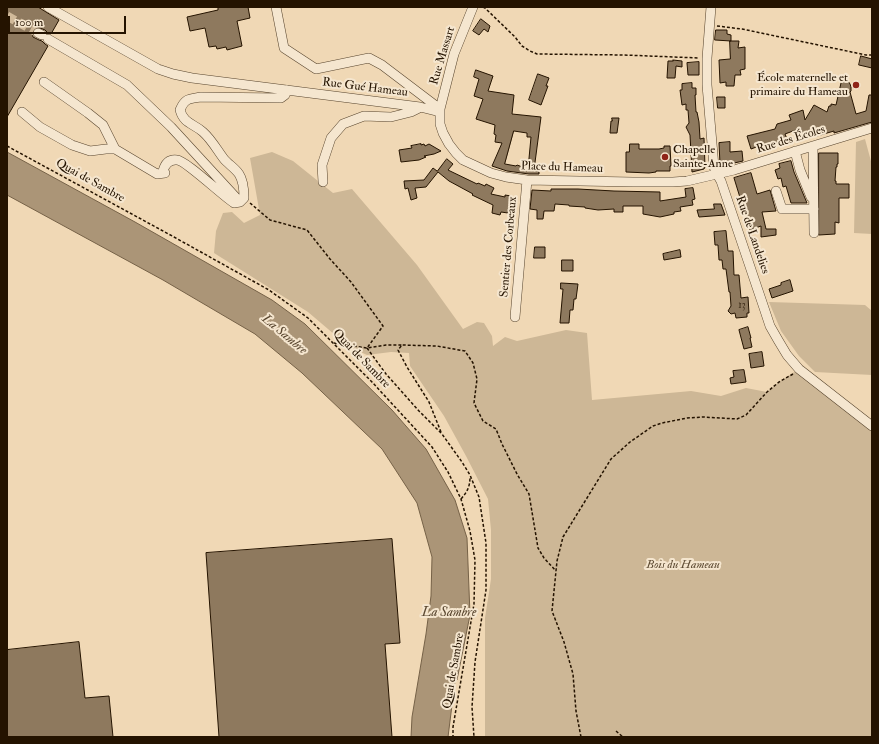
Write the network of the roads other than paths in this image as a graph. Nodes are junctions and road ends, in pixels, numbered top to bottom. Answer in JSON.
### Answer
{"nodes":[{"id":1,"x":48,"y":7,"type":"edge"},
{"id":2,"x":276,"y":7,"type":"edge"},
{"id":3,"x":473,"y":7,"type":"edge"},
{"id":4,"x":711,"y":7,"type":"edge"},
{"id":5,"x":43,"y":36,"type":"tunnel mouth"},
{"id":6,"x":44,"y":82,"type":"dead end"},
{"id":7,"x":287,"y":90,"type":"junction"},
{"id":8,"x":420,"y":107,"type":"junction"},
{"id":9,"x":440,"y":110,"type":"junction"},
{"id":10,"x":22,"y":112,"type":"dead end"},
{"id":11,"x":872,"y":128,"type":"edge"},
{"id":12,"x":813,"y":146,"type":"junction"},
{"id":13,"x":115,"y":149,"type":"junction"},
{"id":14,"x":795,"y":151,"type":"junction"},
{"id":15,"x":717,"y":174,"type":"junction"},
{"id":16,"x":527,"y":180,"type":"junction"},
{"id":17,"x":323,"y":182,"type":"dead end"},
{"id":18,"x":776,"y":191,"type":"dead end"},
{"id":19,"x":242,"y":200,"type":"junction"},
{"id":20,"x":814,"y":205,"type":"junction"},
{"id":21,"x":814,"y":234,"type":"dead end"},
{"id":22,"x":516,"y":317,"type":"dead end"},
{"id":23,"x":872,"y":426,"type":"edge"}],
"edges":[{"from":1,"to":7,"type":"street","name":"Rue Gué Hameau"},
{"from":2,"to":9,"type":"street"},
{"from":3,"to":9,"type":"street","name":"Rue Massart"},
{"from":4,"to":15,"type":"street","name":"Rue de Landelies"},
{"from":5,"to":19,"type":"street"},
{"from":6,"to":13,"type":"street"},
{"from":7,"to":8,"type":"street","name":"Rue Gué Hameau"},
{"from":7,"to":19,"type":"street"},
{"from":8,"to":9,"type":"street","name":"Rue Gué Hameau"},
{"from":8,"to":17,"type":"street"},
{"from":9,"to":16,"type":"street","name":"Place du Hameau"},
{"from":10,"to":13,"type":"street"},
{"from":11,"to":12,"type":"street","name":"Rue des Écoles"},
{"from":12,"to":14,"type":"street","name":"Rue des Écoles"},
{"from":12,"to":20,"type":"street"},
{"from":13,"to":19,"type":"street"},
{"from":14,"to":15,"type":"street","name":"Rue des Écoles"},
{"from":14,"to":20,"type":"street"},
{"from":15,"to":16,"type":"street","name":"Place du Hameau"},
{"from":15,"to":23,"type":"street","name":"Rue de Landelies"},
{"from":16,"to":22,"type":"street","name":"Sentier des Corbeaux"},
{"from":18,"to":20,"type":"street"},
{"from":20,"to":21,"type":"street"}]}
